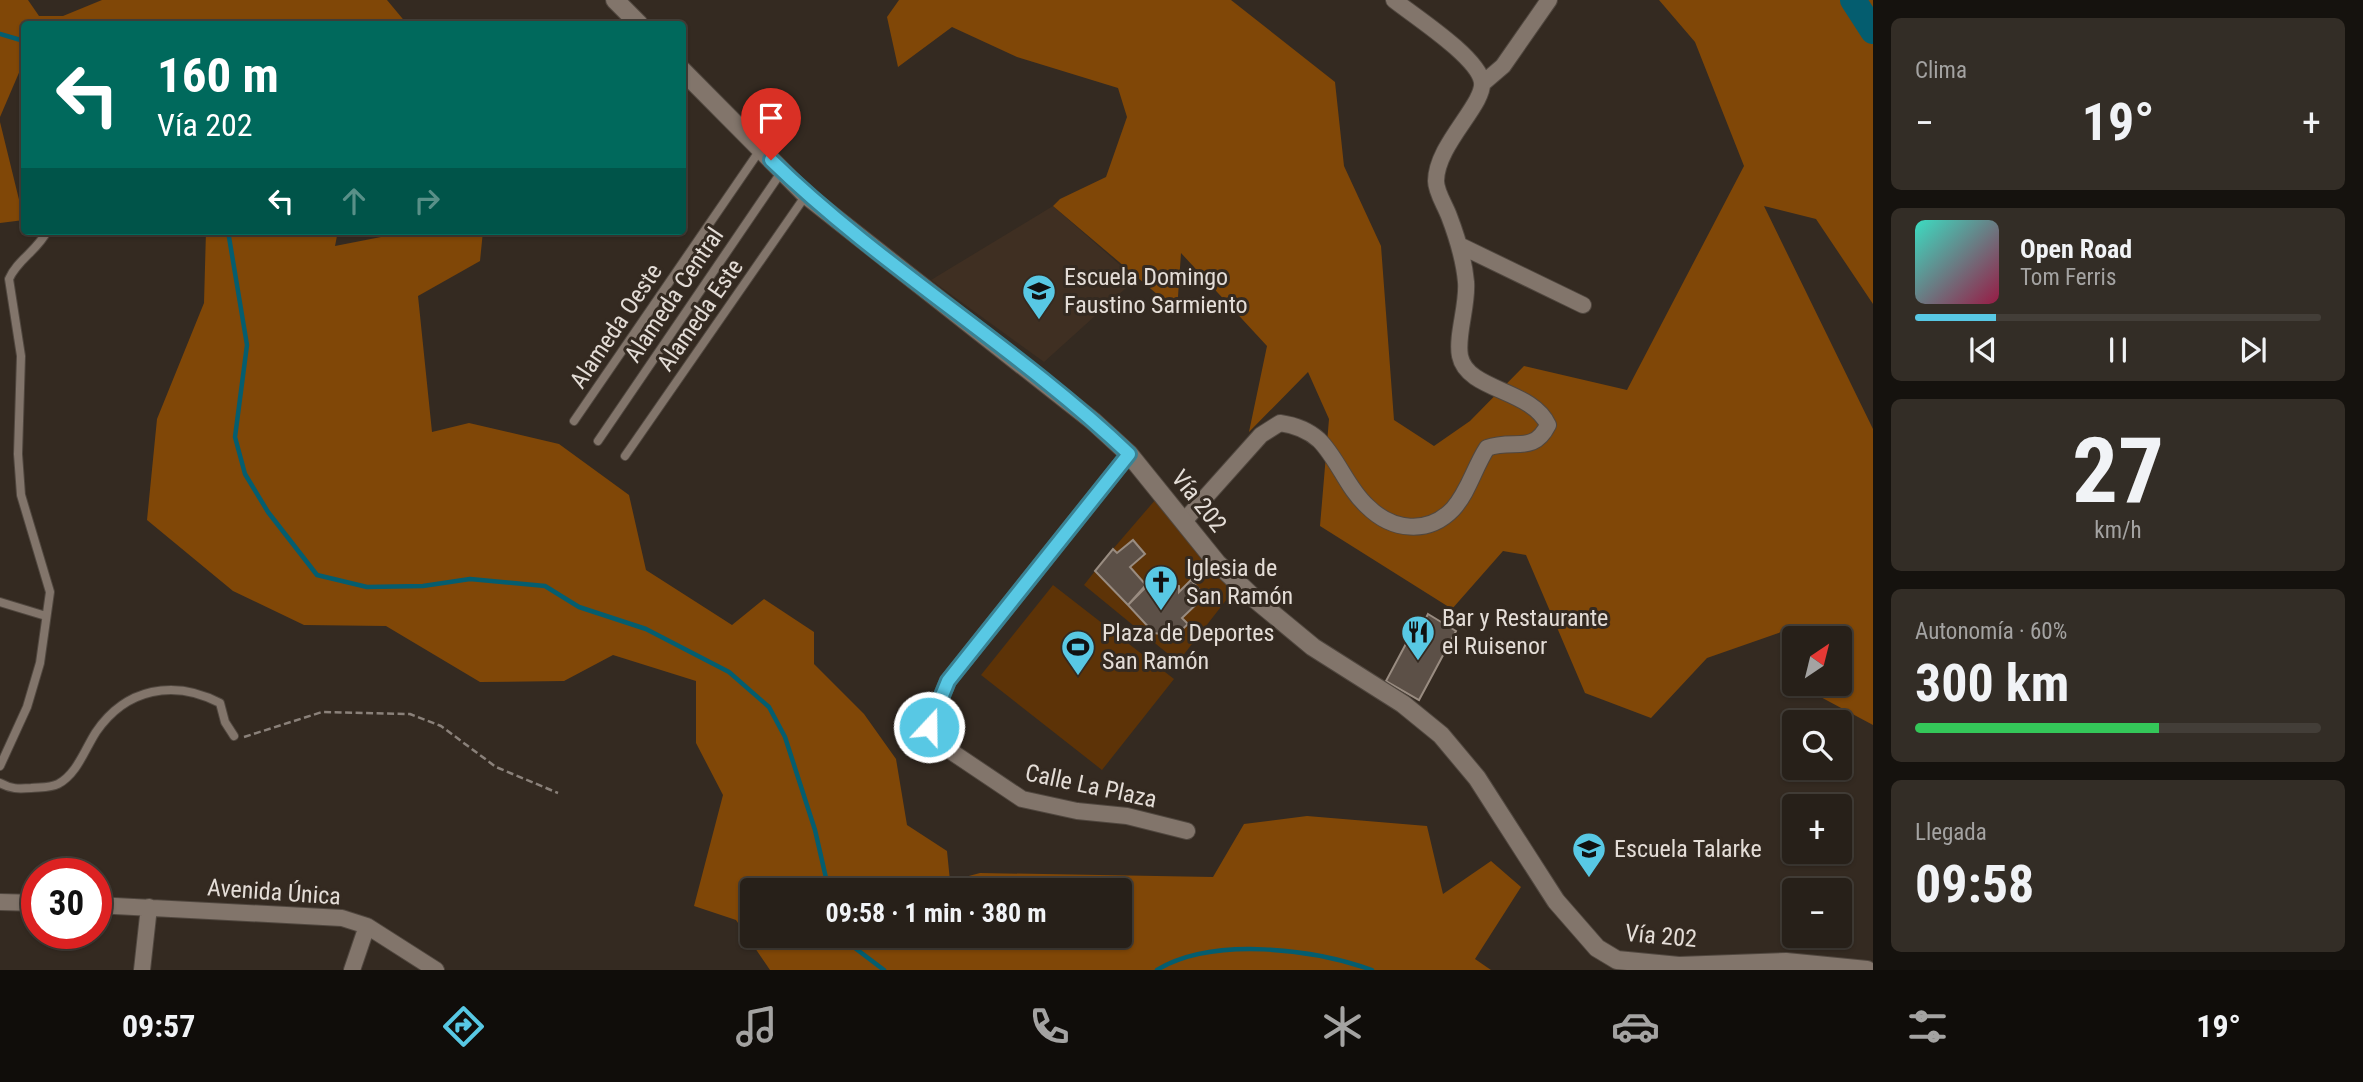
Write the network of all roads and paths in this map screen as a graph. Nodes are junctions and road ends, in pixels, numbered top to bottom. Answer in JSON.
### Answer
{"nodes":[{"id":1,"x":615,"y":0,"type":"edge"},
{"id":2,"x":1394,"y":0,"type":"edge"},
{"id":3,"x":1549,"y":0,"type":"edge"},
{"id":4,"x":636,"y":21,"type":"edge"},
{"id":5,"x":686,"y":74,"type":"edge"},
{"id":6,"x":1482,"y":84,"type":"junction"},
{"id":7,"x":760,"y":150,"type":"junction"},
{"id":8,"x":782,"y":171,"type":"junction"},
{"id":9,"x":806,"y":195,"type":"junction"},
{"id":10,"x":43,"y":235,"type":"edge"},
{"id":11,"x":1459,"y":245,"type":"junction"},
{"id":12,"x":1583,"y":305,"type":"dead end"},
{"id":13,"x":574,"y":421,"type":"dead end"},
{"id":14,"x":598,"y":441,"type":"dead end"},
{"id":15,"x":1129,"y":454,"type":"junction"},
{"id":16,"x":625,"y":456,"type":"dead end"},
{"id":17,"x":1185,"y":520,"type":"junction"},
{"id":18,"x":0,"y":602,"type":"edge"},
{"id":19,"x":46,"y":616,"type":"junction"},
{"id":20,"x":234,"y":736,"type":"joint"},
{"id":21,"x":0,"y":766,"type":"edge"},
{"id":22,"x":0,"y":783,"type":"edge"},
{"id":23,"x":558,"y":793,"type":"dead end"},
{"id":24,"x":1187,"y":831,"type":"dead end"},
{"id":25,"x":0,"y":902,"type":"edge"},
{"id":26,"x":21,"y":903,"type":"edge"},
{"id":27,"x":112,"y":906,"type":"edge"},
{"id":28,"x":149,"y":907,"type":"junction"},
{"id":29,"x":367,"y":926,"type":"junction"},
{"id":30,"x":1678,"y":968,"type":"edge"},
{"id":31,"x":142,"y":970,"type":"edge"},
{"id":32,"x":352,"y":970,"type":"edge"},
{"id":33,"x":436,"y":970,"type":"edge"},
{"id":34,"x":1867,"y":970,"type":"edge"}],
"edges":[{"from":1,"to":4,"type":"main road"},
{"from":2,"to":6,"type":"street"},
{"from":3,"to":6,"type":"street"},
{"from":5,"to":7,"type":"main road","name":"Vía 202"},
{"from":6,"to":11,"type":"street"},
{"from":7,"to":8,"type":"main road","name":"Vía 202"},
{"from":7,"to":13,"type":"lane","name":"Alameda Oeste"},
{"from":8,"to":9,"type":"main road","name":"Vía 202"},
{"from":8,"to":14,"type":"lane","name":"Alameda Central"},
{"from":9,"to":15,"type":"main road","name":"Vía 202"},
{"from":9,"to":16,"type":"lane","name":"Alameda Este"},
{"from":10,"to":19,"type":"lane"},
{"from":11,"to":12,"type":"street"},
{"from":11,"to":17,"type":"street"},
{"from":15,"to":17,"type":"main road","name":"Vía 202"},
{"from":15,"to":24,"type":"street","name":"Calle La Plaza"},
{"from":17,"to":30,"type":"main road","name":"Vía 202"},
{"from":18,"to":19,"type":"lane"},
{"from":19,"to":21,"type":"lane"},
{"from":20,"to":22,"type":"lane"},
{"from":20,"to":23,"type":"path"},
{"from":25,"to":26,"type":"street"},
{"from":27,"to":28,"type":"street","name":"Avenida Única"},
{"from":28,"to":29,"type":"street","name":"Avenida Única"},
{"from":28,"to":31,"type":"street"},
{"from":29,"to":32,"type":"street"},
{"from":29,"to":33,"type":"street","name":"Avenida Única"},
{"from":30,"to":34,"type":"main road","name":"Vía 202"}]}
